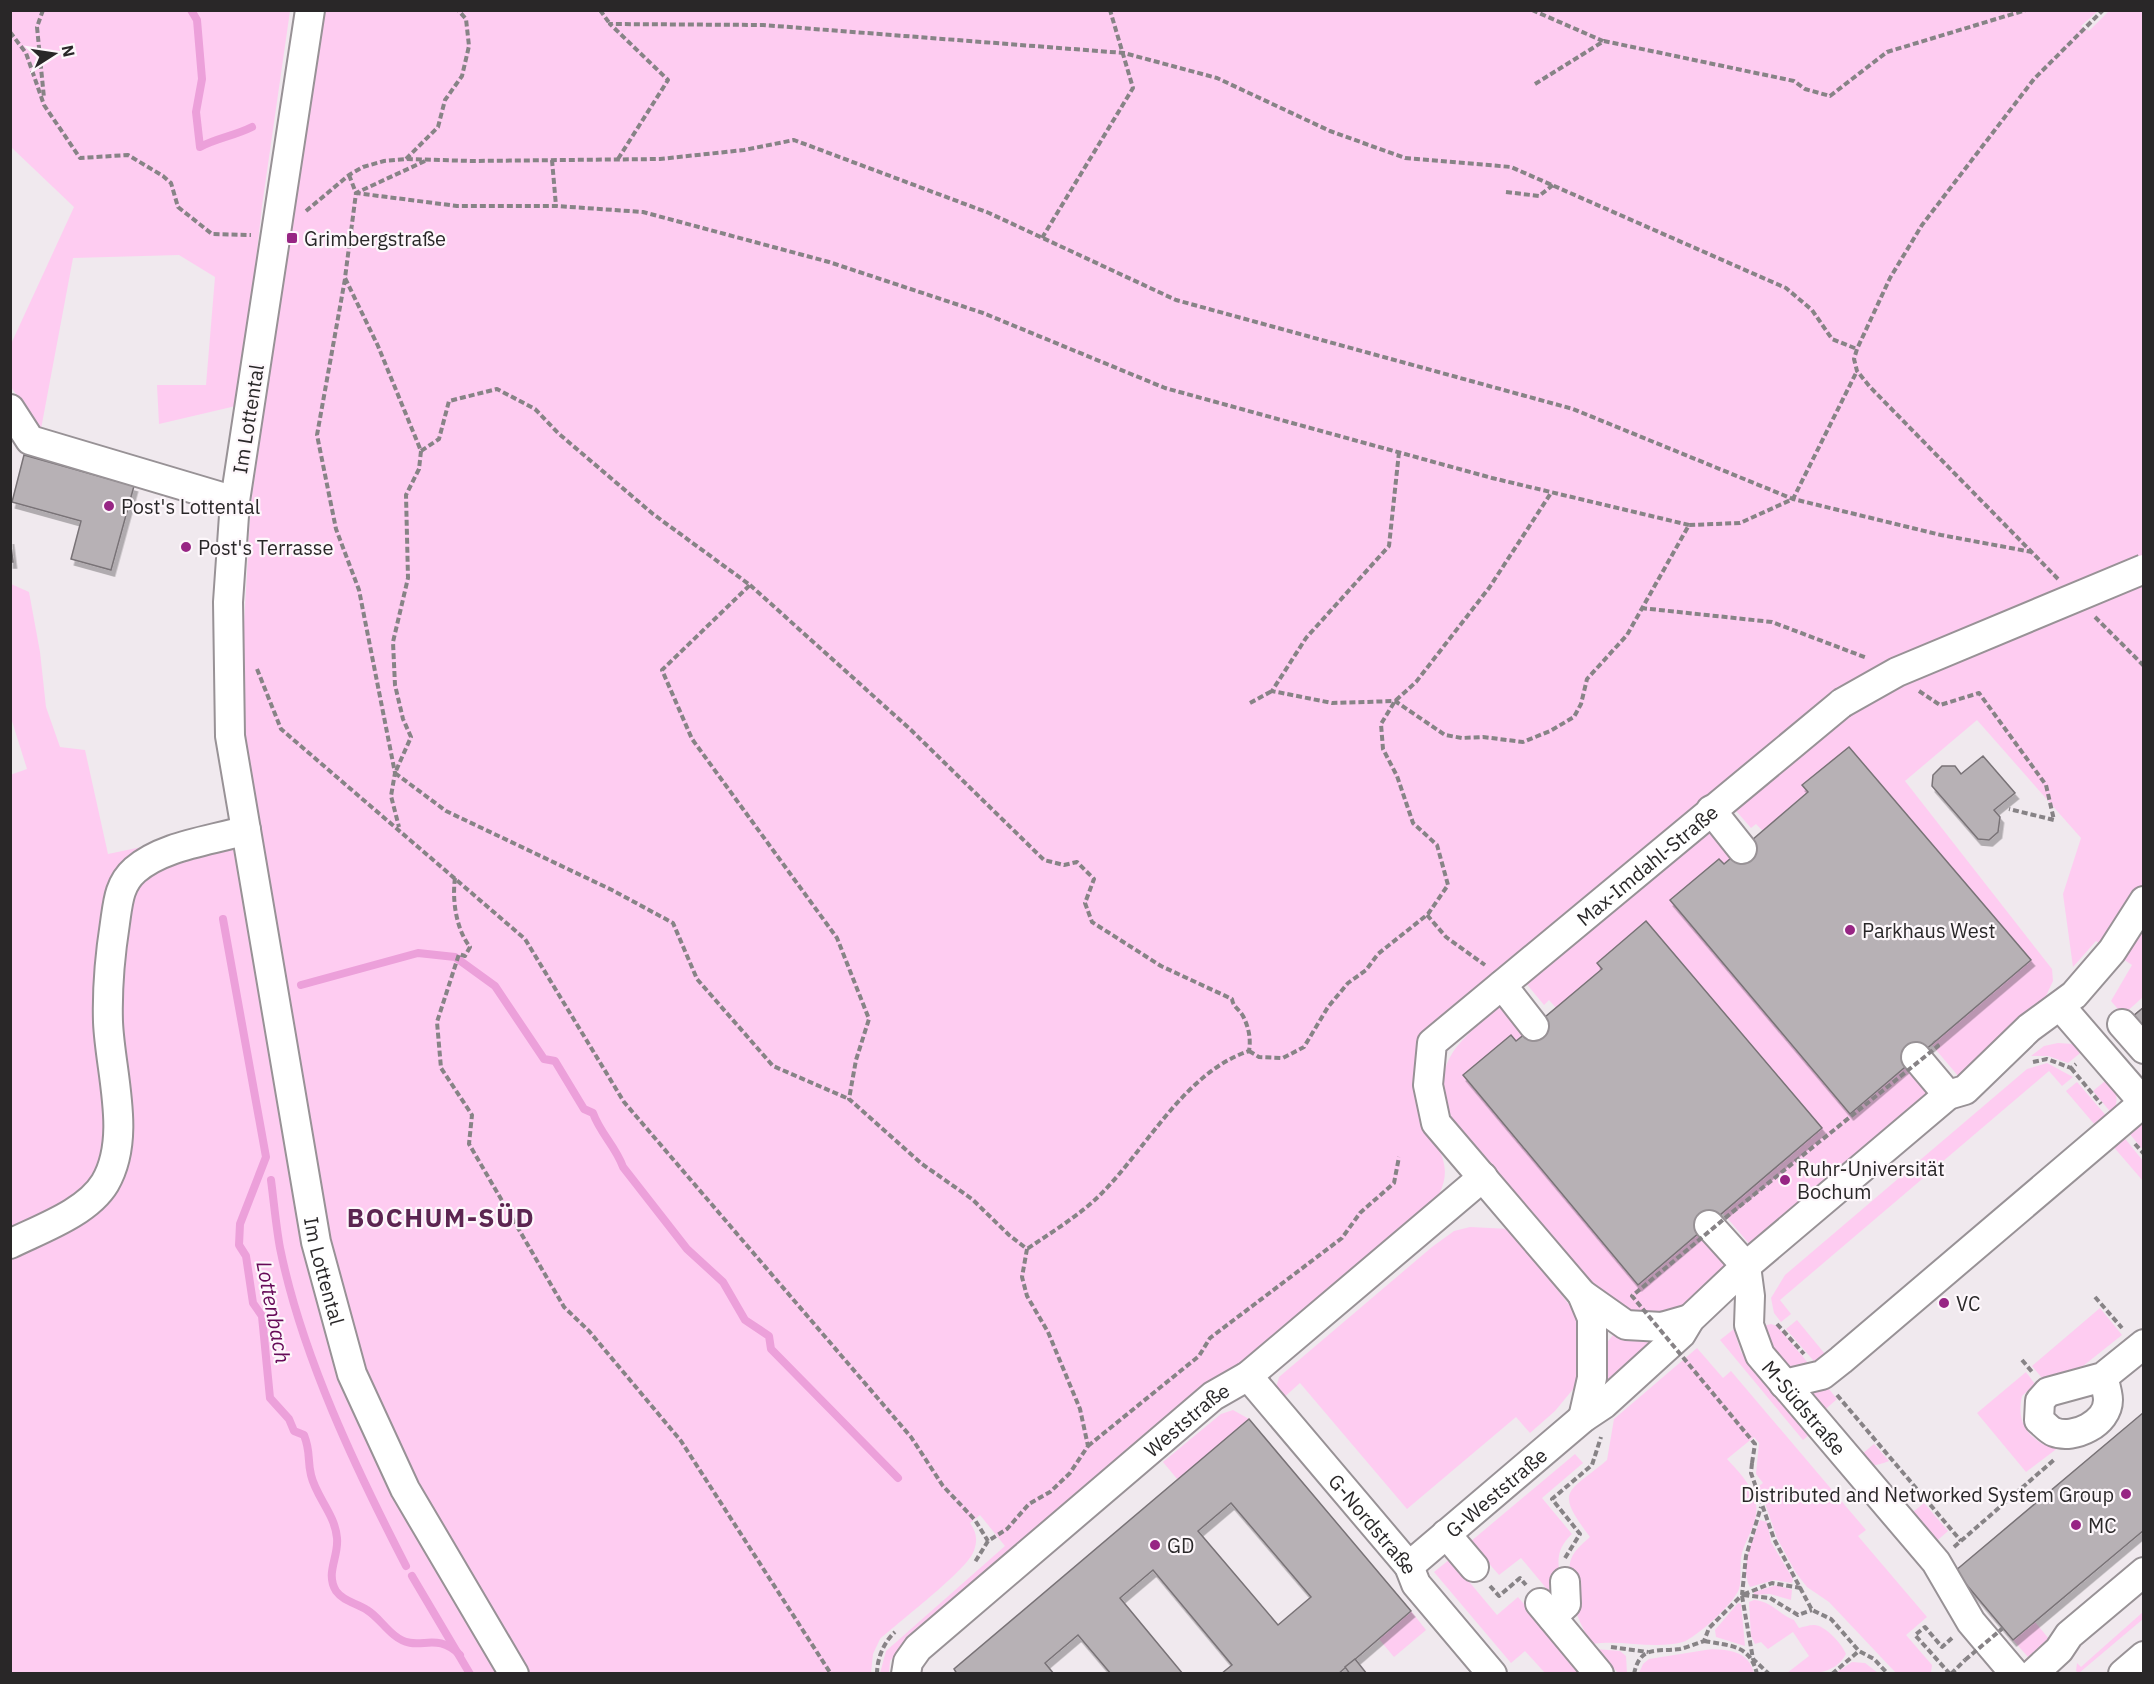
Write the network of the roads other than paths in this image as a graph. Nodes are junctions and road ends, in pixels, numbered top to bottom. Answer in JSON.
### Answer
{"nodes":[{"id":1,"x":310,"y":10,"type":"edge"},
{"id":2,"x":10,"y":409,"type":"edge"},
{"id":3,"x":235,"y":501,"type":"junction"},
{"id":4,"x":2144,"y":569,"type":"edge"},
{"id":5,"x":1711,"y":810,"type":"junction"},
{"id":6,"x":246,"y":830,"type":"junction"},
{"id":7,"x":1742,"y":849,"type":"dead end"},
{"id":8,"x":2144,"y":901,"type":"edge"},
{"id":9,"x":1503,"y":984,"type":"junction"},
{"id":10,"x":2061,"y":1006,"type":"junction"},
{"id":11,"x":1534,"y":1026,"type":"dead end"},
{"id":12,"x":2111,"y":1031,"type":"junction"},
{"id":13,"x":1925,"y":1049,"type":"road end"},
{"id":14,"x":2144,"y":1049,"type":"edge"},
{"id":15,"x":1948,"y":1095,"type":"junction"},
{"id":16,"x":2143,"y":1103,"type":"edge"},
{"id":17,"x":1483,"y":1177,"type":"junction"},
{"id":18,"x":1709,"y":1225,"type":"dead end"},
{"id":19,"x":10,"y":1244,"type":"edge"},
{"id":20,"x":1746,"y":1266,"type":"junction"},
{"id":21,"x":1582,"y":1294,"type":"junction"},
{"id":22,"x":1690,"y":1319,"type":"junction"},
{"id":23,"x":2141,"y":1346,"type":"edge"},
{"id":24,"x":1248,"y":1376,"type":"junction"},
{"id":25,"x":2103,"y":1377,"type":"dead end"},
{"id":26,"x":1784,"y":1384,"type":"junction"},
{"id":27,"x":1594,"y":1423,"type":"junction"},
{"id":28,"x":1446,"y":1534,"type":"junction"},
{"id":29,"x":1409,"y":1566,"type":"junction"},
{"id":30,"x":2144,"y":1572,"type":"edge"},
{"id":31,"x":1481,"y":1575,"type":"road end"},
{"id":32,"x":1565,"y":1582,"type":"road end"},
{"id":33,"x":2144,"y":1656,"type":"edge"},
{"id":34,"x":1592,"y":1658,"type":"edge"},
{"id":35,"x":514,"y":1674,"type":"edge"},
{"id":36,"x":906,"y":1674,"type":"edge"},
{"id":37,"x":1492,"y":1674,"type":"edge"},
{"id":38,"x":2015,"y":1674,"type":"edge"},
{"id":39,"x":2033,"y":1674,"type":"edge"},
{"id":40,"x":2123,"y":1674,"type":"edge"}],
"edges":[{"from":1,"to":3,"type":"street","name":"Im Lottental"},
{"from":2,"to":3,"type":"street"},
{"from":3,"to":6,"type":"street","name":"Im Lottental"},
{"from":4,"to":5,"type":"street","name":"Max-Imdahl-Straße","bridge":true},
{"from":5,"to":7,"type":"street"},
{"from":5,"to":9,"type":"street","name":"Max-Imdahl-Straße"},
{"from":6,"to":19,"type":"street"},
{"from":6,"to":35,"type":"street","name":"Im Lottental"},
{"from":8,"to":10,"type":"street","name":"Max-Imdahl-Straße"},
{"from":9,"to":11,"type":"street"},
{"from":9,"to":17,"type":"street","name":"Max-Imdahl-Straße"},
{"from":10,"to":12,"type":"street"},
{"from":10,"to":15,"type":"street","name":"Max-Imdahl-Straße"},
{"from":12,"to":14,"type":"street"},
{"from":12,"to":16,"type":"street"},
{"from":13,"to":15,"type":"street"},
{"from":15,"to":20,"type":"street","name":"Max-Imdahl-Straße"},
{"from":16,"to":26,"type":"street"},
{"from":17,"to":21,"type":"street","name":"Max-Imdahl-Straße"},
{"from":17,"to":24,"type":"street","name":"Weststraße"},
{"from":18,"to":20,"type":"street"},
{"from":20,"to":22,"type":"street","name":"Max-Imdahl-Straße"},
{"from":20,"to":26,"type":"street","name":"M-Südstraße"},
{"from":21,"to":22,"type":"street","name":"Max-Imdahl-Straße"},
{"from":21,"to":27,"type":"street","name":"Max-Imdahl-Straße"},
{"from":22,"to":27,"type":"street","name":"Max-Imdahl-Straße"},
{"from":23,"to":25,"type":"street"},
{"from":24,"to":29,"type":"street","name":"G-Nordstraße"},
{"from":24,"to":36,"type":"street","name":"Weststraße"},
{"from":26,"to":38,"type":"street","name":"M-Südstraße"},
{"from":27,"to":28,"type":"street","name":"G-Weststraße"},
{"from":28,"to":29,"type":"street","name":"G-Weststraße"},
{"from":28,"to":31,"type":"street"},
{"from":29,"to":37,"type":"street","name":"G-Nordstraße"},
{"from":30,"to":39,"type":"street"},
{"from":32,"to":34,"type":"street"},
{"from":33,"to":40,"type":"street"}]}
